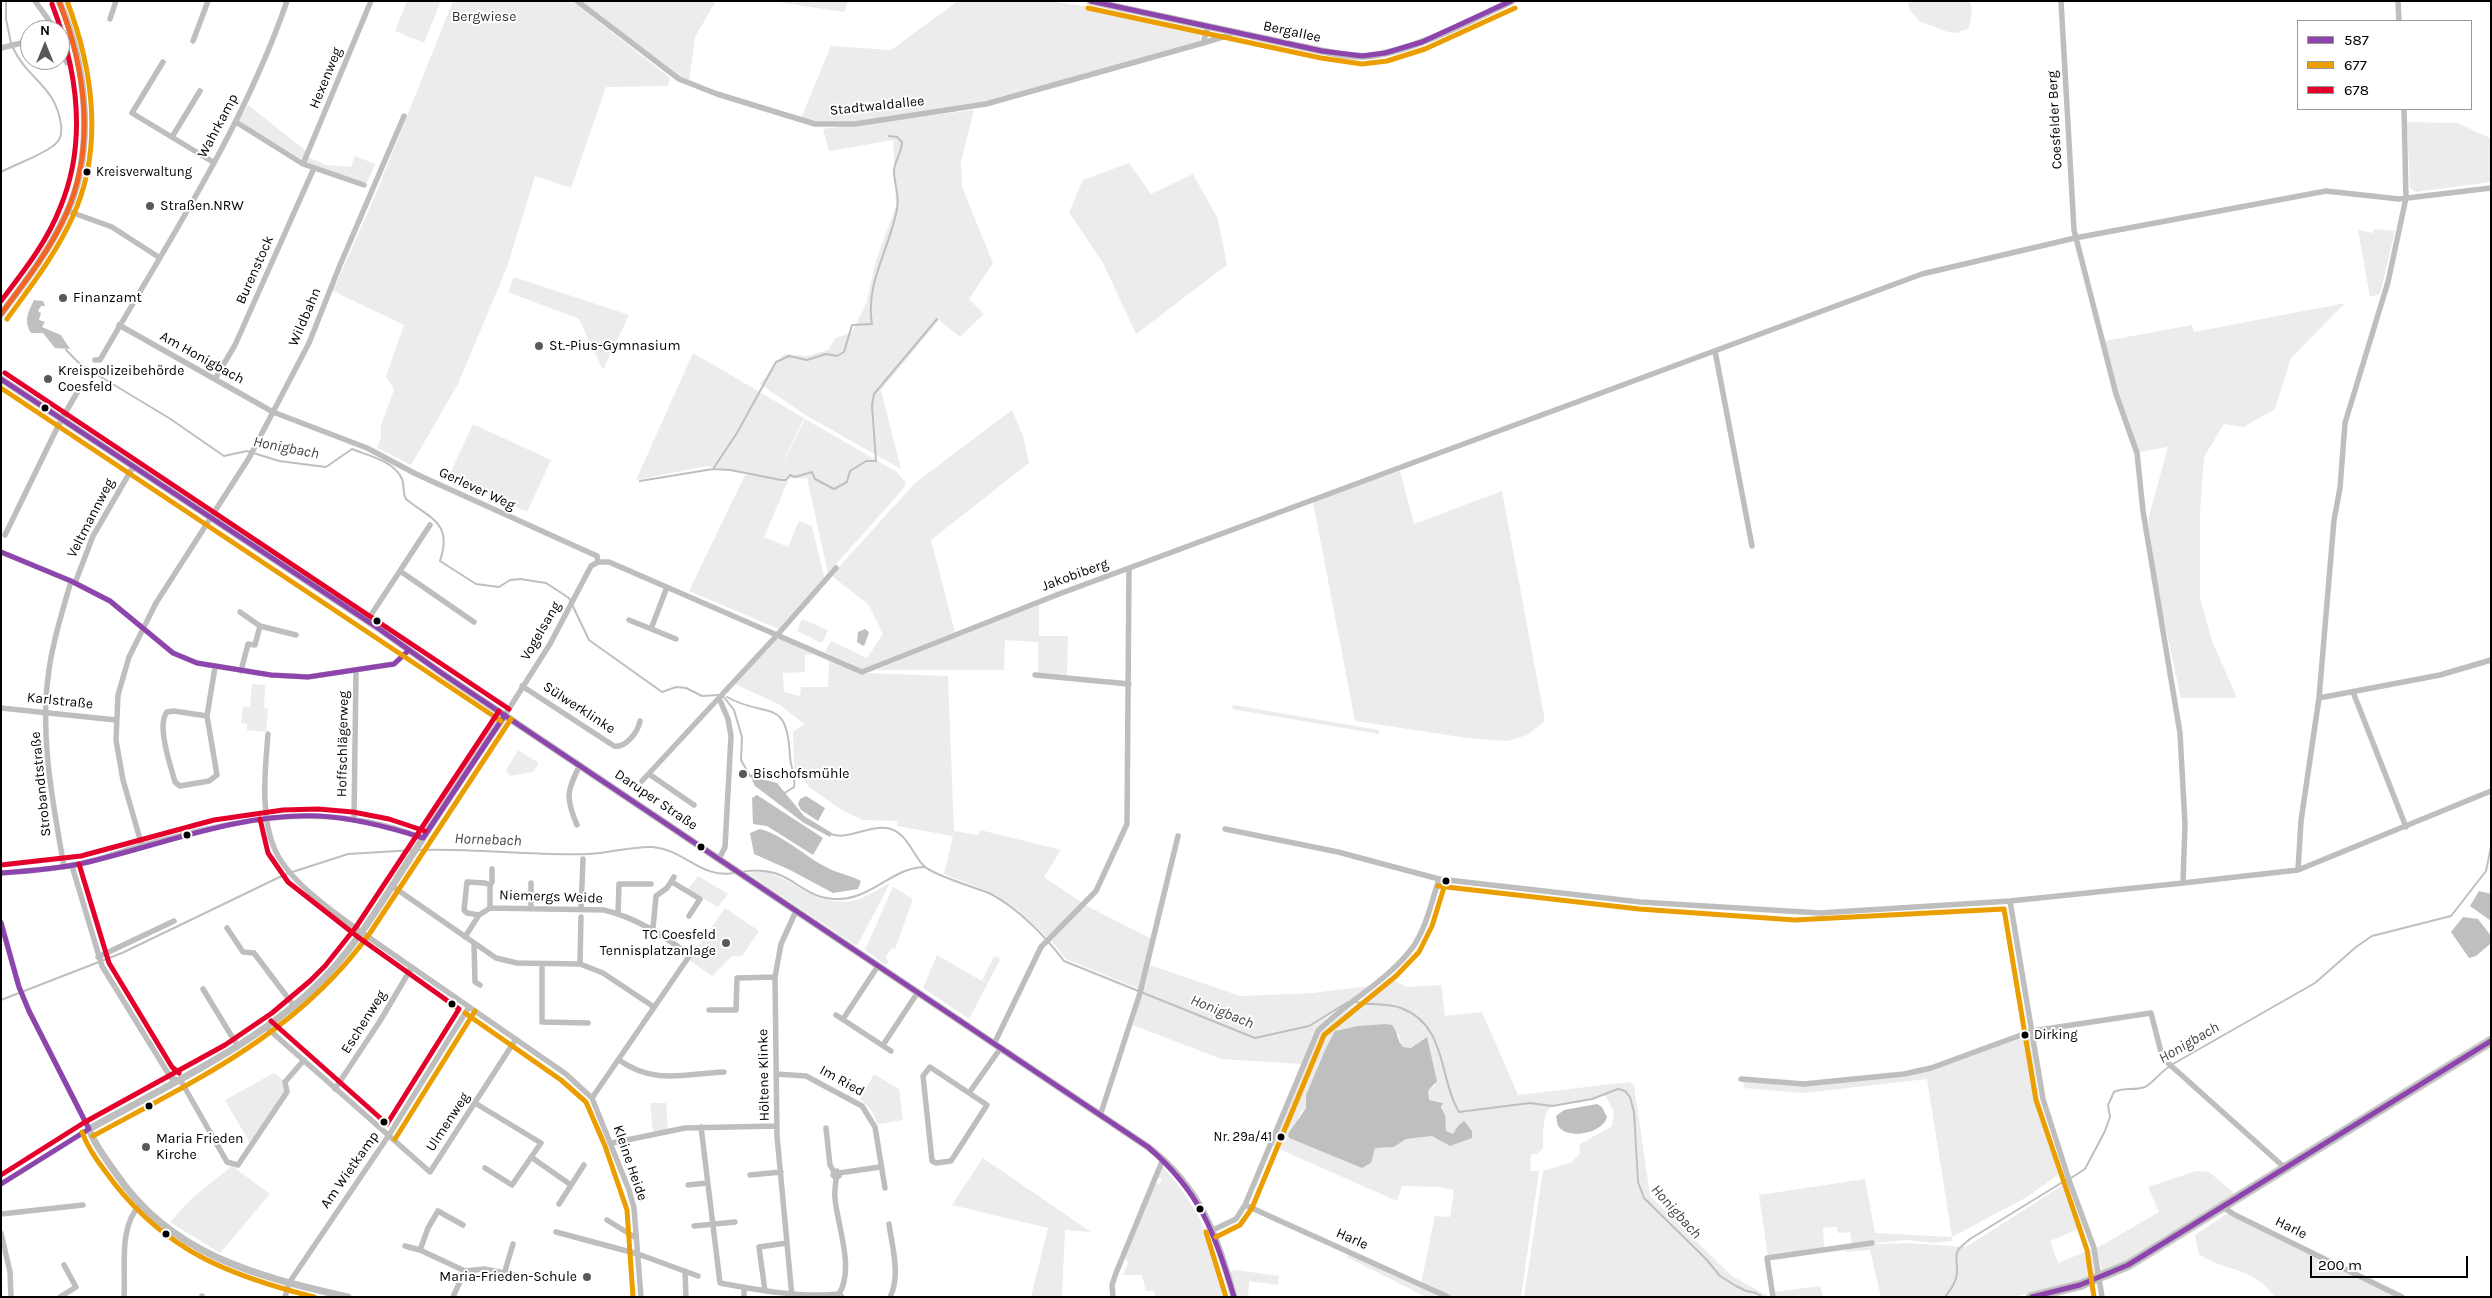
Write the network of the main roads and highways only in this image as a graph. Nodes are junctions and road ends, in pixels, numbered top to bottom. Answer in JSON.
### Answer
{"nodes":[{"id":1,"x":2491,"y":1041,"type":"edge"},
{"id":2,"x":2031,"y":1297,"type":"edge"}],
"edges":[{"from":1,"to":2,"type":"main road"}]}
